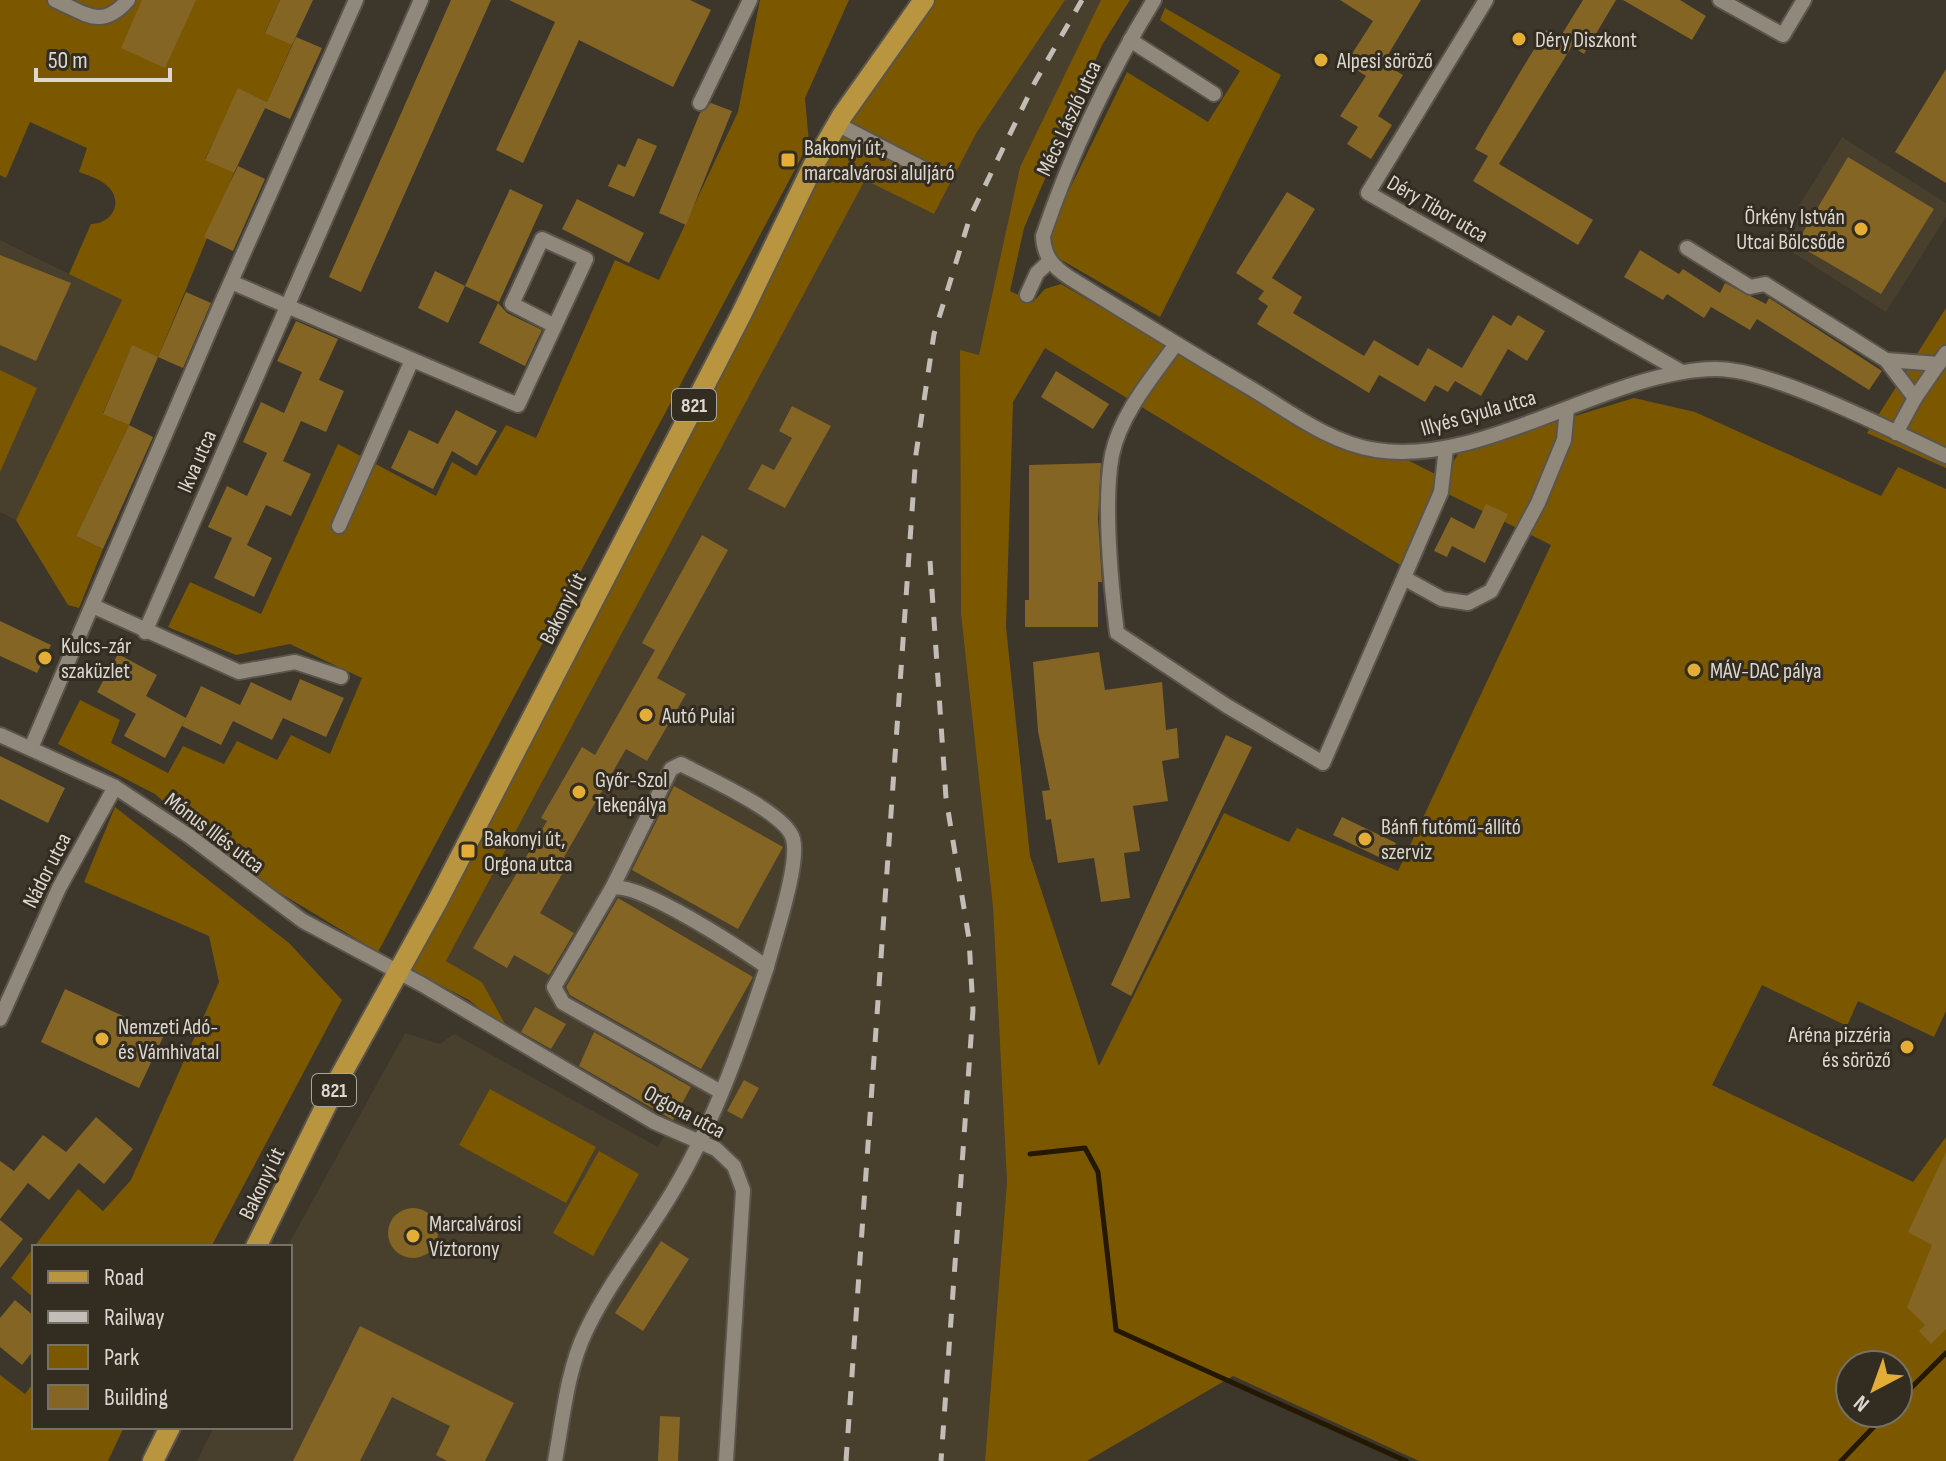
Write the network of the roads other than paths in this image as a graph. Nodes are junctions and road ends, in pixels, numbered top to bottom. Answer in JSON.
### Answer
{"nodes":[{"id":1,"x":55,"y":0,"type":"edge"},
{"id":2,"x":128,"y":0,"type":"edge"},
{"id":3,"x":356,"y":0,"type":"edge"},
{"id":4,"x":421,"y":0,"type":"edge"},
{"id":5,"x":750,"y":0,"type":"edge"},
{"id":6,"x":923,"y":0,"type":"edge"},
{"id":7,"x":1154,"y":0,"type":"edge"},
{"id":8,"x":1486,"y":0,"type":"edge"},
{"id":9,"x":1720,"y":0,"type":"edge"},
{"id":10,"x":1804,"y":0,"type":"edge"},
{"id":11,"x":1130,"y":40,"type":"junction"},
{"id":12,"x":1214,"y":94,"type":"dead end"},
{"id":13,"x":700,"y":103,"type":"dead end"},
{"id":14,"x":837,"y":124,"type":"junction"},
{"id":15,"x":926,"y":170,"type":"dead end"},
{"id":16,"x":1687,"y":248,"type":"dead end"},
{"id":17,"x":1050,"y":261,"type":"junction"},
{"id":18,"x":231,"y":282,"type":"junction"},
{"id":19,"x":1027,"y":295,"type":"dead end"},
{"id":20,"x":287,"y":307,"type":"junction"},
{"id":21,"x":555,"y":326,"type":"junction"},
{"id":22,"x":1176,"y":344,"type":"junction"},
{"id":23,"x":1943,"y":358,"type":"edge"},
{"id":24,"x":412,"y":360,"type":"junction"},
{"id":25,"x":1886,"y":360,"type":"junction"},
{"id":26,"x":1682,"y":372,"type":"junction"},
{"id":27,"x":1915,"y":398,"type":"junction"},
{"id":28,"x":1567,"y":409,"type":"junction"},
{"id":29,"x":1896,"y":433,"type":"junction"},
{"id":30,"x":1446,"y":448,"type":"junction"},
{"id":31,"x":1946,"y":456,"type":"edge"},
{"id":32,"x":339,"y":526,"type":"dead end"},
{"id":33,"x":1404,"y":578,"type":"junction"},
{"id":34,"x":93,"y":606,"type":"junction"},
{"id":35,"x":145,"y":632,"type":"junction"},
{"id":36,"x":341,"y":677,"type":"dead end"},
{"id":37,"x":0,"y":735,"type":"edge"},
{"id":38,"x":31,"y":748,"type":"junction"},
{"id":39,"x":115,"y":787,"type":"junction"},
{"id":40,"x":612,"y":888,"type":"junction"},
{"id":41,"x":767,"y":967,"type":"junction"},
{"id":42,"x":399,"y":973,"type":"junction"},
{"id":43,"x":0,"y":1019,"type":"edge"},
{"id":44,"x":721,"y":1092,"type":"junction"},
{"id":45,"x":699,"y":1141,"type":"junction"},
{"id":46,"x":257,"y":1245,"type":"edge"},
{"id":47,"x":169,"y":1429,"type":"edge"},
{"id":48,"x":153,"y":1461,"type":"edge"},
{"id":49,"x":555,"y":1461,"type":"edge"},
{"id":50,"x":726,"y":1461,"type":"edge"}],
"edges":[{"from":1,"to":2,"type":"street"},
{"from":3,"to":18,"type":"street","name":"Ikva utca"},
{"from":4,"to":20,"type":"street","name":"Ikva utca"},
{"from":5,"to":13,"type":"street"},
{"from":6,"to":14,"type":"main road","name":"Bakonyi út","number":"821"},
{"from":7,"to":11,"type":"street","name":"Mécs László utca"},
{"from":8,"to":26,"type":"street","name":"Déry Tibor utca"},
{"from":9,"to":10,"type":"street"},
{"from":11,"to":12,"type":"street"},
{"from":11,"to":17,"type":"street","name":"Mécs László utca"},
{"from":14,"to":15,"type":"street"},
{"from":14,"to":42,"type":"main road","name":"Bakonyi út","number":"821"},
{"from":16,"to":25,"type":"street"},
{"from":17,"to":19,"type":"street"},
{"from":17,"to":22,"type":"street","name":"Illyés Gyula utca"},
{"from":18,"to":20,"type":"street"},
{"from":18,"to":34,"type":"street","name":"Ikva utca"},
{"from":20,"to":24,"type":"street"},
{"from":20,"to":35,"type":"street","name":"Ikva utca"},
{"from":21,"to":21,"type":"street"},
{"from":21,"to":24,"type":"street"},
{"from":22,"to":30,"type":"street","name":"Illyés Gyula utca"},
{"from":22,"to":33,"type":"street"},
{"from":23,"to":25,"type":"street"},
{"from":23,"to":27,"type":"street"},
{"from":24,"to":32,"type":"street"},
{"from":25,"to":27,"type":"street"},
{"from":26,"to":28,"type":"street","name":"Illyés Gyula utca"},
{"from":26,"to":29,"type":"street","name":"Illyés Gyula utca"},
{"from":27,"to":29,"type":"street"},
{"from":28,"to":30,"type":"street","name":"Illyés Gyula utca"},
{"from":28,"to":33,"type":"street"},
{"from":29,"to":31,"type":"street","name":"Illyés Gyula utca"},
{"from":30,"to":33,"type":"street"},
{"from":34,"to":35,"type":"street"},
{"from":34,"to":38,"type":"street","name":"Ikva utca"},
{"from":35,"to":36,"type":"street"},
{"from":37,"to":38,"type":"street","name":"Mónus Illés utca"},
{"from":38,"to":39,"type":"street","name":"Mónus Illés utca"},
{"from":39,"to":42,"type":"street","name":"Mónus Illés utca"},
{"from":39,"to":43,"type":"street","name":"Nádor utca"},
{"from":40,"to":41,"type":"street"},
{"from":40,"to":41,"type":"street"},
{"from":40,"to":44,"type":"street"},
{"from":41,"to":44,"type":"street"},
{"from":42,"to":45,"type":"street","name":"Orgona utca"},
{"from":42,"to":46,"type":"main road","name":"Bakonyi út","number":"821"},
{"from":44,"to":45,"type":"street"},
{"from":45,"to":49,"type":"street"},
{"from":45,"to":50,"type":"street","name":"Orgona utca"},
{"from":47,"to":48,"type":"main road"}]}
